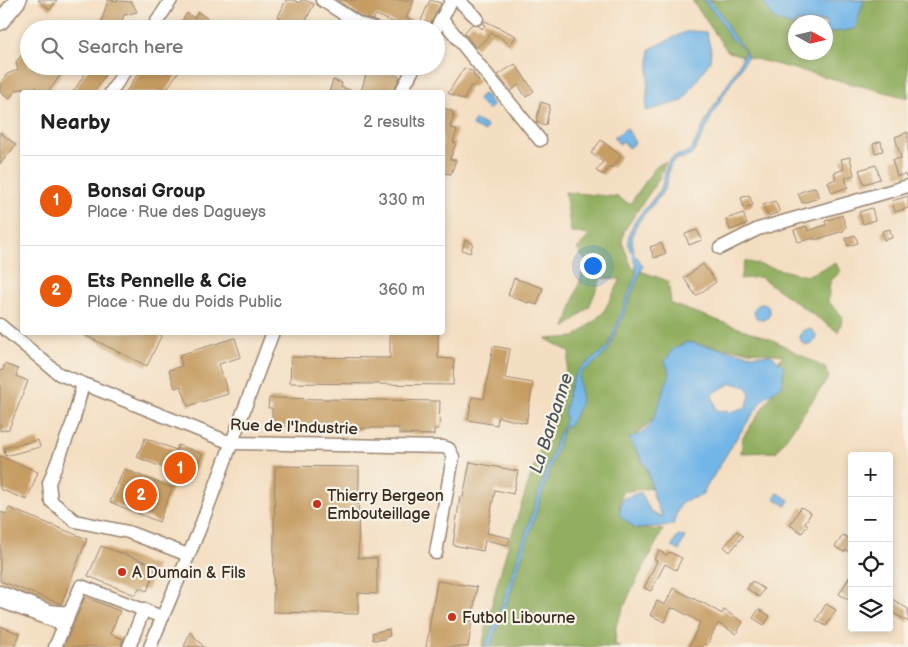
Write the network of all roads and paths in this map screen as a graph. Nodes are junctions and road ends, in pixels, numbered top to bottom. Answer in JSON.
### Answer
{"nodes":[{"id":1,"x":18,"y":0,"type":"edge"},
{"id":2,"x":171,"y":0,"type":"edge"},
{"id":3,"x":322,"y":0,"type":"edge"},
{"id":4,"x":452,"y":0,"type":"edge"},
{"id":5,"x":458,"y":0,"type":"edge"},
{"id":6,"x":477,"y":18,"type":"dead end"},
{"id":7,"x":158,"y":20,"type":"edge"},
{"id":8,"x":353,"y":20,"type":"edge"},
{"id":9,"x":441,"y":20,"type":"edge"},
{"id":10,"x":0,"y":22,"type":"edge"},
{"id":11,"x":445,"y":31,"type":"edge"},
{"id":12,"x":122,"y":75,"type":"edge"},
{"id":13,"x":410,"y":75,"type":"edge"},
{"id":14,"x":112,"y":90,"type":"edge"},
{"id":15,"x":401,"y":90,"type":"edge"},
{"id":16,"x":540,"y":140,"type":"dead end"},
{"id":17,"x":908,"y":186,"type":"edge"},
{"id":18,"x":720,"y":248,"type":"dead end"},
{"id":19,"x":0,"y":325,"type":"edge"},
{"id":20,"x":272,"y":335,"type":"edge"},
{"id":21,"x":83,"y":384,"type":"junction"},
{"id":22,"x":231,"y":443,"type":"junction"},
{"id":23,"x":436,"y":553,"type":"dead end"},
{"id":24,"x":188,"y":555,"type":"junction"},
{"id":25,"x":0,"y":592,"type":"edge"},
{"id":26,"x":0,"y":601,"type":"edge"},
{"id":27,"x":144,"y":609,"type":"junction"},
{"id":28,"x":162,"y":617,"type":"junction"},
{"id":29,"x":66,"y":619,"type":"junction"},
{"id":30,"x":56,"y":647,"type":"edge"},
{"id":31,"x":129,"y":647,"type":"edge"},
{"id":32,"x":150,"y":647,"type":"edge"}],
"edges":[{"from":1,"to":10,"type":"main road"},
{"from":2,"to":7,"type":"street"},
{"from":3,"to":8,"type":"street"},
{"from":4,"to":9,"type":"street"},
{"from":5,"to":6,"type":"street"},
{"from":11,"to":16,"type":"street"},
{"from":12,"to":14,"type":"street"},
{"from":13,"to":15,"type":"street"},
{"from":17,"to":18,"type":"street"},
{"from":19,"to":21,"type":"street","name":"Rue de l'Industrie"},
{"from":20,"to":22,"type":"street"},
{"from":21,"to":22,"type":"street","name":"Rue de l'Industrie"},
{"from":21,"to":24,"type":"street"},
{"from":22,"to":23,"type":"street","name":"Rue de l'Industrie"},
{"from":22,"to":24,"type":"street"},
{"from":24,"to":28,"type":"street"},
{"from":25,"to":29,"type":"street"},
{"from":26,"to":29,"type":"street"},
{"from":27,"to":28,"type":"street"},
{"from":27,"to":29,"type":"street"},
{"from":27,"to":31,"type":"street"},
{"from":28,"to":32,"type":"street"},
{"from":29,"to":30,"type":"street"}]}
